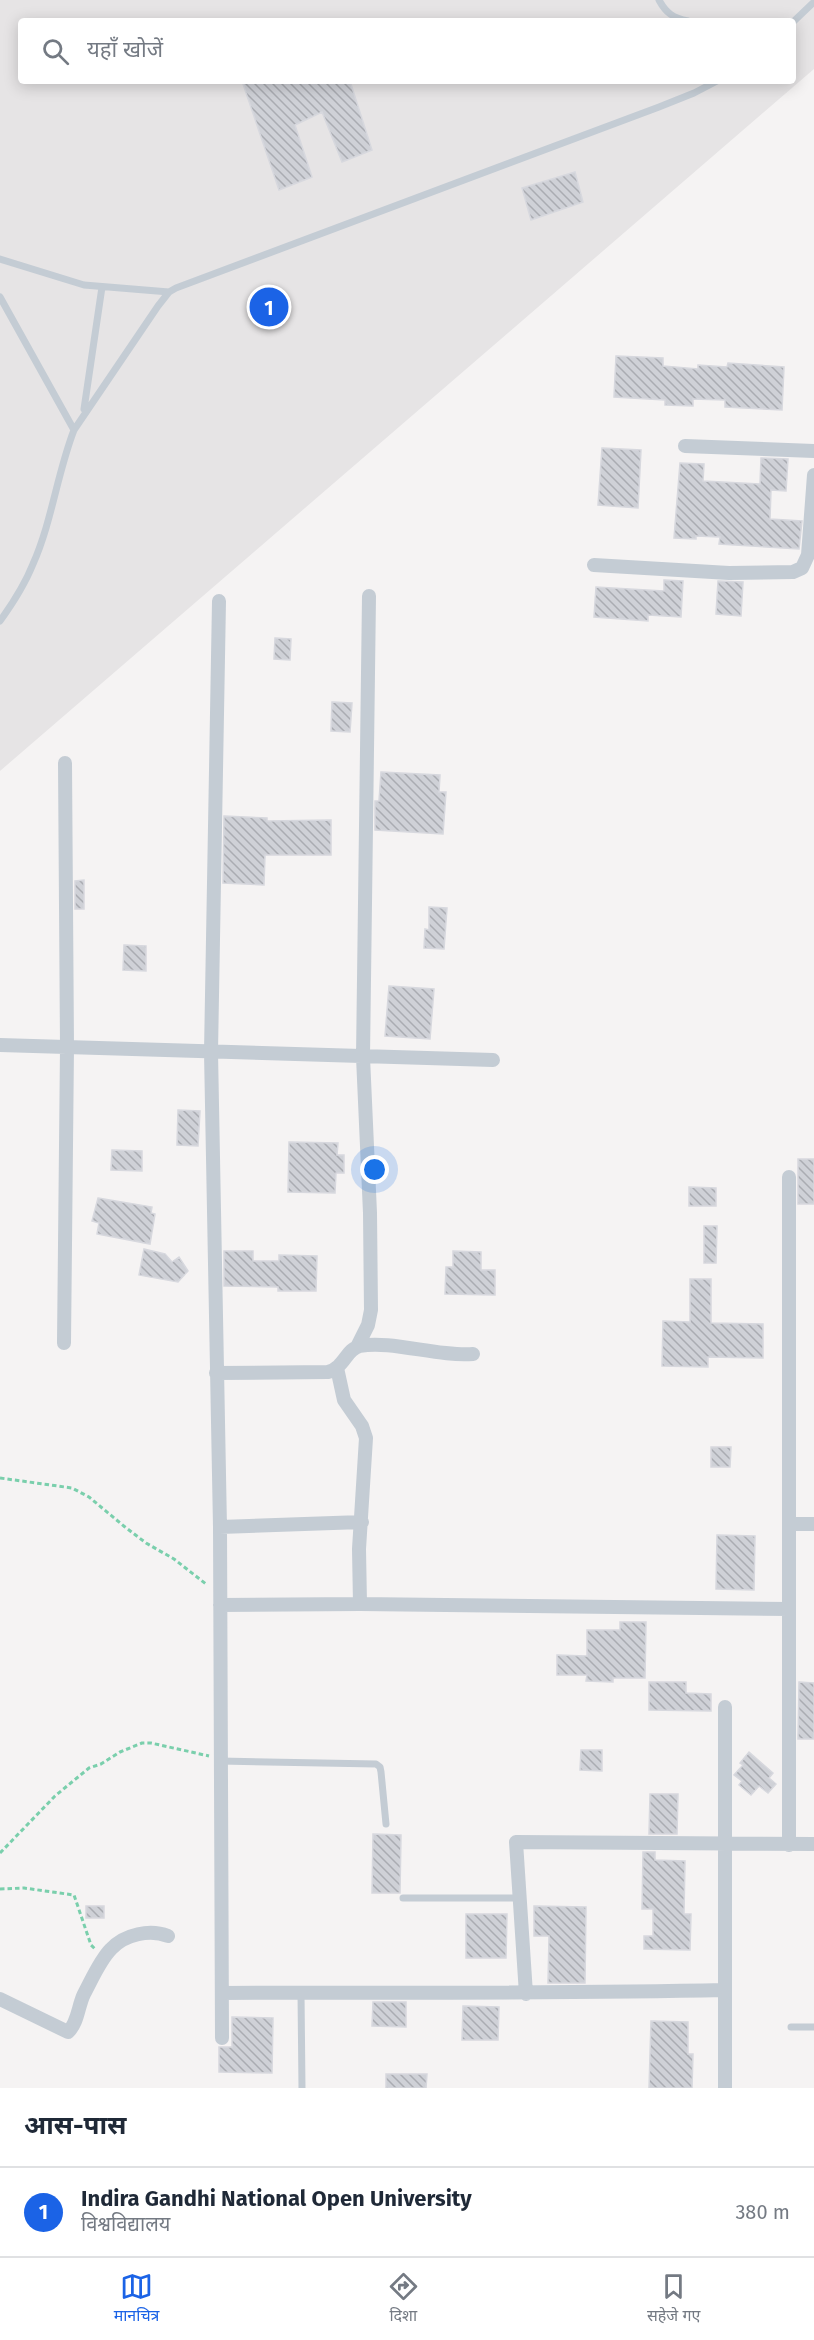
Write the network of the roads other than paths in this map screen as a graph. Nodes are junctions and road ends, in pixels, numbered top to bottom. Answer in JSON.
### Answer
{"nodes":[{"id":1,"x":659,"y":0,"type":"edge"},
{"id":2,"x":814,"y":2,"type":"edge"},
{"id":3,"x":678,"y":18,"type":"edge"},
{"id":4,"x":796,"y":19,"type":"edge"},
{"id":5,"x":711,"y":84,"type":"edge"},
{"id":6,"x":0,"y":259,"type":"edge"},
{"id":7,"x":102,"y":287,"type":"junction"},
{"id":8,"x":169,"y":292,"type":"junction"},
{"id":9,"x":0,"y":297,"type":"edge"},
{"id":10,"x":84,"y":412,"type":"junction"},
{"id":11,"x":74,"y":430,"type":"junction"},
{"id":12,"x":684,"y":446,"type":"dead end"},
{"id":13,"x":814,"y":451,"type":"edge"},
{"id":14,"x":814,"y":475,"type":"edge"},
{"id":15,"x":594,"y":565,"type":"dead end"},
{"id":16,"x":369,"y":596,"type":"dead end"},
{"id":17,"x":219,"y":601,"type":"dead end"},
{"id":18,"x":0,"y":621,"type":"edge"},
{"id":19,"x":65,"y":763,"type":"dead end"},
{"id":20,"x":0,"y":1045,"type":"edge"},
{"id":21,"x":67,"y":1047,"type":"junction"},
{"id":22,"x":212,"y":1052,"type":"junction"},
{"id":23,"x":363,"y":1057,"type":"junction"},
{"id":24,"x":493,"y":1060,"type":"dead end"},
{"id":25,"x":789,"y":1177,"type":"dead end"},
{"id":26,"x":64,"y":1343,"type":"dead end"},
{"id":27,"x":357,"y":1347,"type":"junction"},
{"id":28,"x":473,"y":1354,"type":"dead end"},
{"id":29,"x":337,"y":1368,"type":"junction"},
{"id":30,"x":216,"y":1373,"type":"junction"},
{"id":31,"x":362,"y":1522,"type":"junction"},
{"id":32,"x":789,"y":1524,"type":"junction"},
{"id":33,"x":814,"y":1524,"type":"edge"},
{"id":34,"x":220,"y":1527,"type":"junction"},
{"id":35,"x":220,"y":1599,"type":"junction"},
{"id":36,"x":360,"y":1604,"type":"junction"},
{"id":37,"x":789,"y":1609,"type":"junction"},
{"id":38,"x":725,"y":1707,"type":"dead end"},
{"id":39,"x":220,"y":1761,"type":"junction"},
{"id":40,"x":386,"y":1824,"type":"dead end"},
{"id":41,"x":727,"y":1844,"type":"junction"},
{"id":42,"x":814,"y":1844,"type":"edge"},
{"id":43,"x":789,"y":1845,"type":"junction"},
{"id":44,"x":403,"y":1898,"type":"dead end"},
{"id":45,"x":519,"y":1898,"type":"junction"},
{"id":46,"x":168,"y":1936,"type":"dead end"},
{"id":47,"x":724,"y":1990,"type":"junction"},
{"id":48,"x":222,"y":1993,"type":"junction"},
{"id":49,"x":301,"y":1993,"type":"junction"},
{"id":50,"x":526,"y":1994,"type":"junction"},
{"id":51,"x":0,"y":1999,"type":"edge"},
{"id":52,"x":814,"y":2027,"type":"edge"},
{"id":53,"x":791,"y":2028,"type":"dead end"},
{"id":54,"x":222,"y":2038,"type":"dead end"},
{"id":55,"x":302,"y":2088,"type":"edge"},
{"id":56,"x":725,"y":2088,"type":"edge"}],
"edges":[{"from":1,"to":3,"type":"lane"},
{"from":2,"to":4,"type":"lane"},
{"from":5,"to":8,"type":"lane"},
{"from":6,"to":7,"type":"lane"},
{"from":7,"to":8,"type":"lane"},
{"from":7,"to":10,"type":"lane"},
{"from":8,"to":10,"type":"lane"},
{"from":9,"to":11,"type":"lane"},
{"from":10,"to":11,"type":"lane"},
{"from":11,"to":18,"type":"lane"},
{"from":12,"to":13,"type":"street"},
{"from":14,"to":15,"type":"street"},
{"from":16,"to":23,"type":"street"},
{"from":17,"to":22,"type":"street"},
{"from":19,"to":21,"type":"street"},
{"from":20,"to":21,"type":"street"},
{"from":21,"to":22,"type":"street"},
{"from":21,"to":26,"type":"street"},
{"from":22,"to":23,"type":"street"},
{"from":22,"to":30,"type":"street"},
{"from":23,"to":24,"type":"street"},
{"from":23,"to":27,"type":"street"},
{"from":25,"to":32,"type":"street"},
{"from":27,"to":28,"type":"street"},
{"from":27,"to":29,"type":"street"},
{"from":29,"to":30,"type":"street"},
{"from":29,"to":31,"type":"street"},
{"from":30,"to":34,"type":"street"},
{"from":31,"to":34,"type":"street"},
{"from":31,"to":36,"type":"street"},
{"from":32,"to":33,"type":"street"},
{"from":32,"to":37,"type":"street"},
{"from":34,"to":35,"type":"street"},
{"from":35,"to":36,"type":"street"},
{"from":35,"to":39,"type":"street"},
{"from":36,"to":37,"type":"street"},
{"from":37,"to":43,"type":"street"},
{"from":38,"to":41,"type":"street"},
{"from":39,"to":40,"type":"lane"},
{"from":39,"to":48,"type":"street"},
{"from":41,"to":43,"type":"street"},
{"from":41,"to":45,"type":"street"},
{"from":41,"to":47,"type":"street"},
{"from":42,"to":43,"type":"street"},
{"from":44,"to":45,"type":"lane"},
{"from":45,"to":50,"type":"street"},
{"from":46,"to":51,"type":"street"},
{"from":47,"to":50,"type":"street"},
{"from":47,"to":56,"type":"street"},
{"from":48,"to":49,"type":"street"},
{"from":48,"to":54,"type":"street"},
{"from":49,"to":50,"type":"street"},
{"from":49,"to":55,"type":"lane"},
{"from":52,"to":53,"type":"lane"}]}
